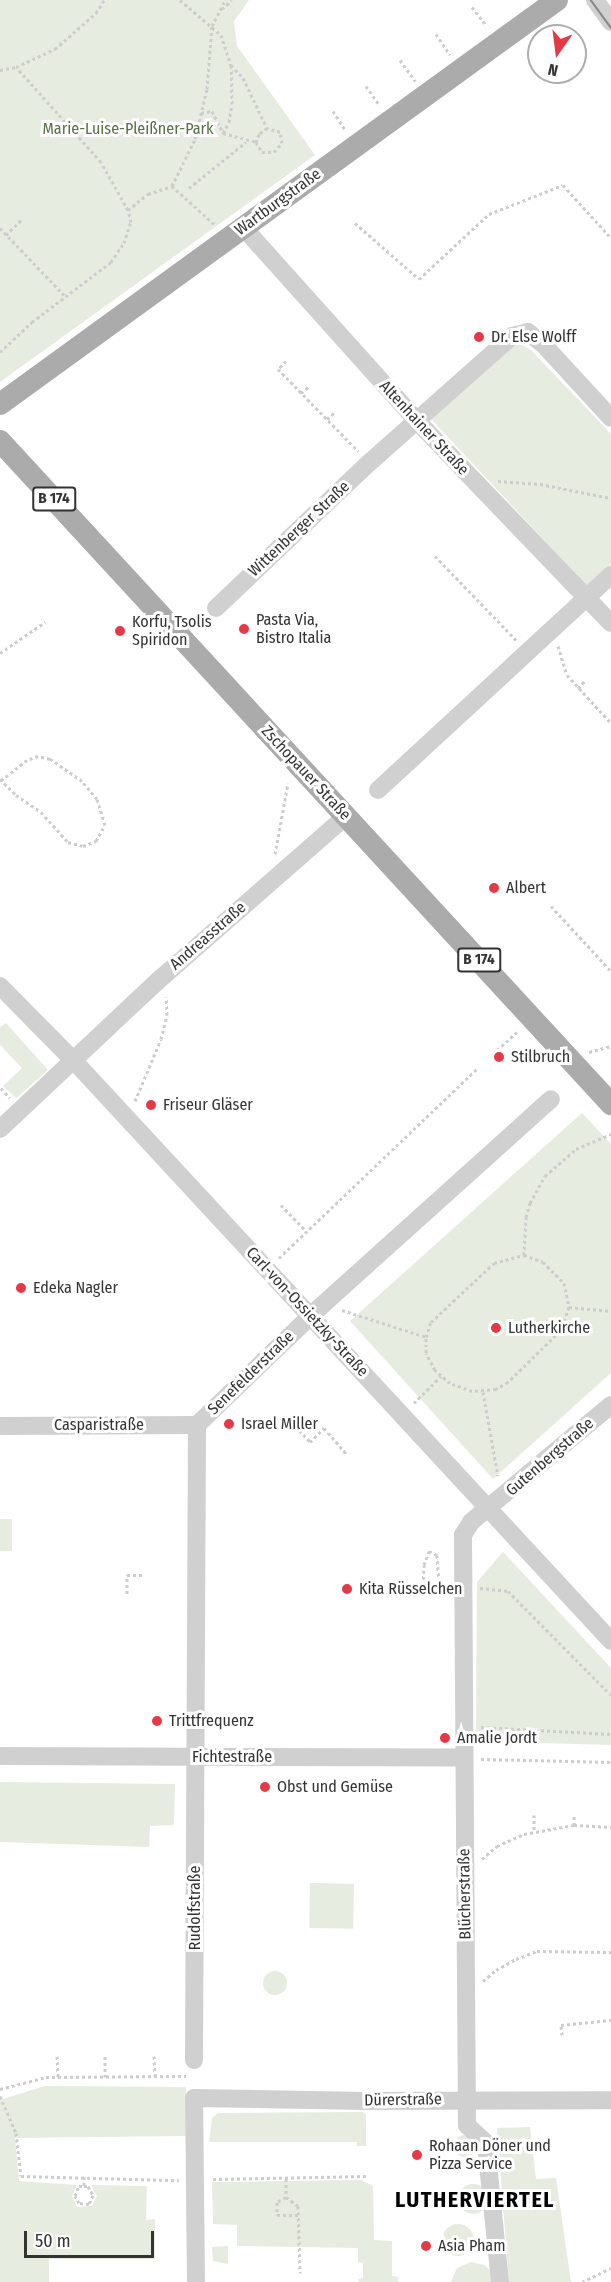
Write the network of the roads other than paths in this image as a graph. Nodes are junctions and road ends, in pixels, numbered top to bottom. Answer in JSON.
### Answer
{"nodes":[{"id":1,"x":557,"y":0,"type":"edge"},
{"id":2,"x":595,"y":0,"type":"edge"},
{"id":3,"x":611,"y":22,"type":"edge"},
{"id":4,"x":235,"y":233,"type":"junction"},
{"id":5,"x":0,"y":404,"type":"edge"},
{"id":6,"x":611,"y":418,"type":"edge"},
{"id":7,"x":417,"y":421,"type":"junction"},
{"id":8,"x":0,"y":441,"type":"edge"},
{"id":9,"x":611,"y":575,"type":"edge"},
{"id":10,"x":587,"y":597,"type":"junction"},
{"id":11,"x":216,"y":608,"type":"dead end"},
{"id":12,"x":611,"y":623,"type":"edge"},
{"id":13,"x":378,"y":790,"type":"dead end"},
{"id":14,"x":346,"y":816,"type":"junction"},
{"id":15,"x":0,"y":986,"type":"edge"},
{"id":16,"x":75,"y":1062,"type":"junction"},
{"id":17,"x":551,"y":1099,"type":"dead end"},
{"id":18,"x":611,"y":1104,"type":"edge"},
{"id":19,"x":0,"y":1130,"type":"edge"},
{"id":20,"x":317,"y":1310,"type":"junction"},
{"id":21,"x":611,"y":1405,"type":"edge"},
{"id":22,"x":197,"y":1425,"type":"junction"},
{"id":23,"x":0,"y":1426,"type":"edge"},
{"id":24,"x":496,"y":1504,"type":"junction"},
{"id":25,"x":611,"y":1641,"type":"edge"},
{"id":26,"x":0,"y":1756,"type":"edge"},
{"id":27,"x":194,"y":1756,"type":"junction"},
{"id":28,"x":463,"y":1758,"type":"junction"},
{"id":29,"x":194,"y":2068,"type":"road end"},
{"id":30,"x":467,"y":2099,"type":"junction"},
{"id":31,"x":611,"y":2100,"type":"edge"},
{"id":32,"x":196,"y":2282,"type":"edge"},
{"id":33,"x":500,"y":2282,"type":"edge"}],
"edges":[{"from":1,"to":4,"type":"main road","name":"Wartburgstraße"},
{"from":2,"to":3,"type":"street"},
{"from":4,"to":5,"type":"main road","name":"Wartburgstraße"},
{"from":4,"to":7,"type":"street","name":"Altenhainer Straße"},
{"from":6,"to":7,"type":"street","name":"Wittenberger Straße"},
{"from":7,"to":10,"type":"street","name":"Altenhainer Straße"},
{"from":7,"to":11,"type":"street","name":"Wittenberger Straße"},
{"from":8,"to":14,"type":"main road","name":"Zschopauer Straße","number":"B 174"},
{"from":9,"to":10,"type":"street"},
{"from":10,"to":12,"type":"street","name":"Altenhainer Straße"},
{"from":10,"to":13,"type":"street"},
{"from":14,"to":16,"type":"street","name":"Andreasstraße"},
{"from":14,"to":18,"type":"main road","name":"Zschopauer Straße","number":"B 174"},
{"from":15,"to":16,"type":"street","name":"Carl-von-Ossietzky-Straße"},
{"from":16,"to":19,"type":"street","name":"Andreasstraße"},
{"from":16,"to":20,"type":"street","name":"Carl-von-Ossietzky-Straße"},
{"from":17,"to":20,"type":"street","name":"Senefelderstraße"},
{"from":20,"to":22,"type":"street","name":"Senefelderstraße"},
{"from":20,"to":24,"type":"street","name":"Carl-von-Ossietzky-Straße"},
{"from":21,"to":24,"type":"street","name":"Gutenbergstraße"},
{"from":22,"to":23,"type":"street","name":"Casparistraße"},
{"from":22,"to":27,"type":"street","name":"Senefelderstraße"},
{"from":24,"to":25,"type":"street","name":"Carl-von-Ossietzky-Straße"},
{"from":24,"to":28,"type":"street","name":"Blücherstraße"},
{"from":26,"to":27,"type":"street","name":"Fichtestraße"},
{"from":27,"to":28,"type":"street","name":"Fichtestraße"},
{"from":27,"to":29,"type":"street","name":"Rudolfstraße"},
{"from":28,"to":30,"type":"street","name":"Blücherstraße"},
{"from":30,"to":31,"type":"street","name":"Dürerstraße"},
{"from":30,"to":32,"type":"street","name":"Dürerstraße"},
{"from":30,"to":33,"type":"street","name":"Blücherstraße"}]}
